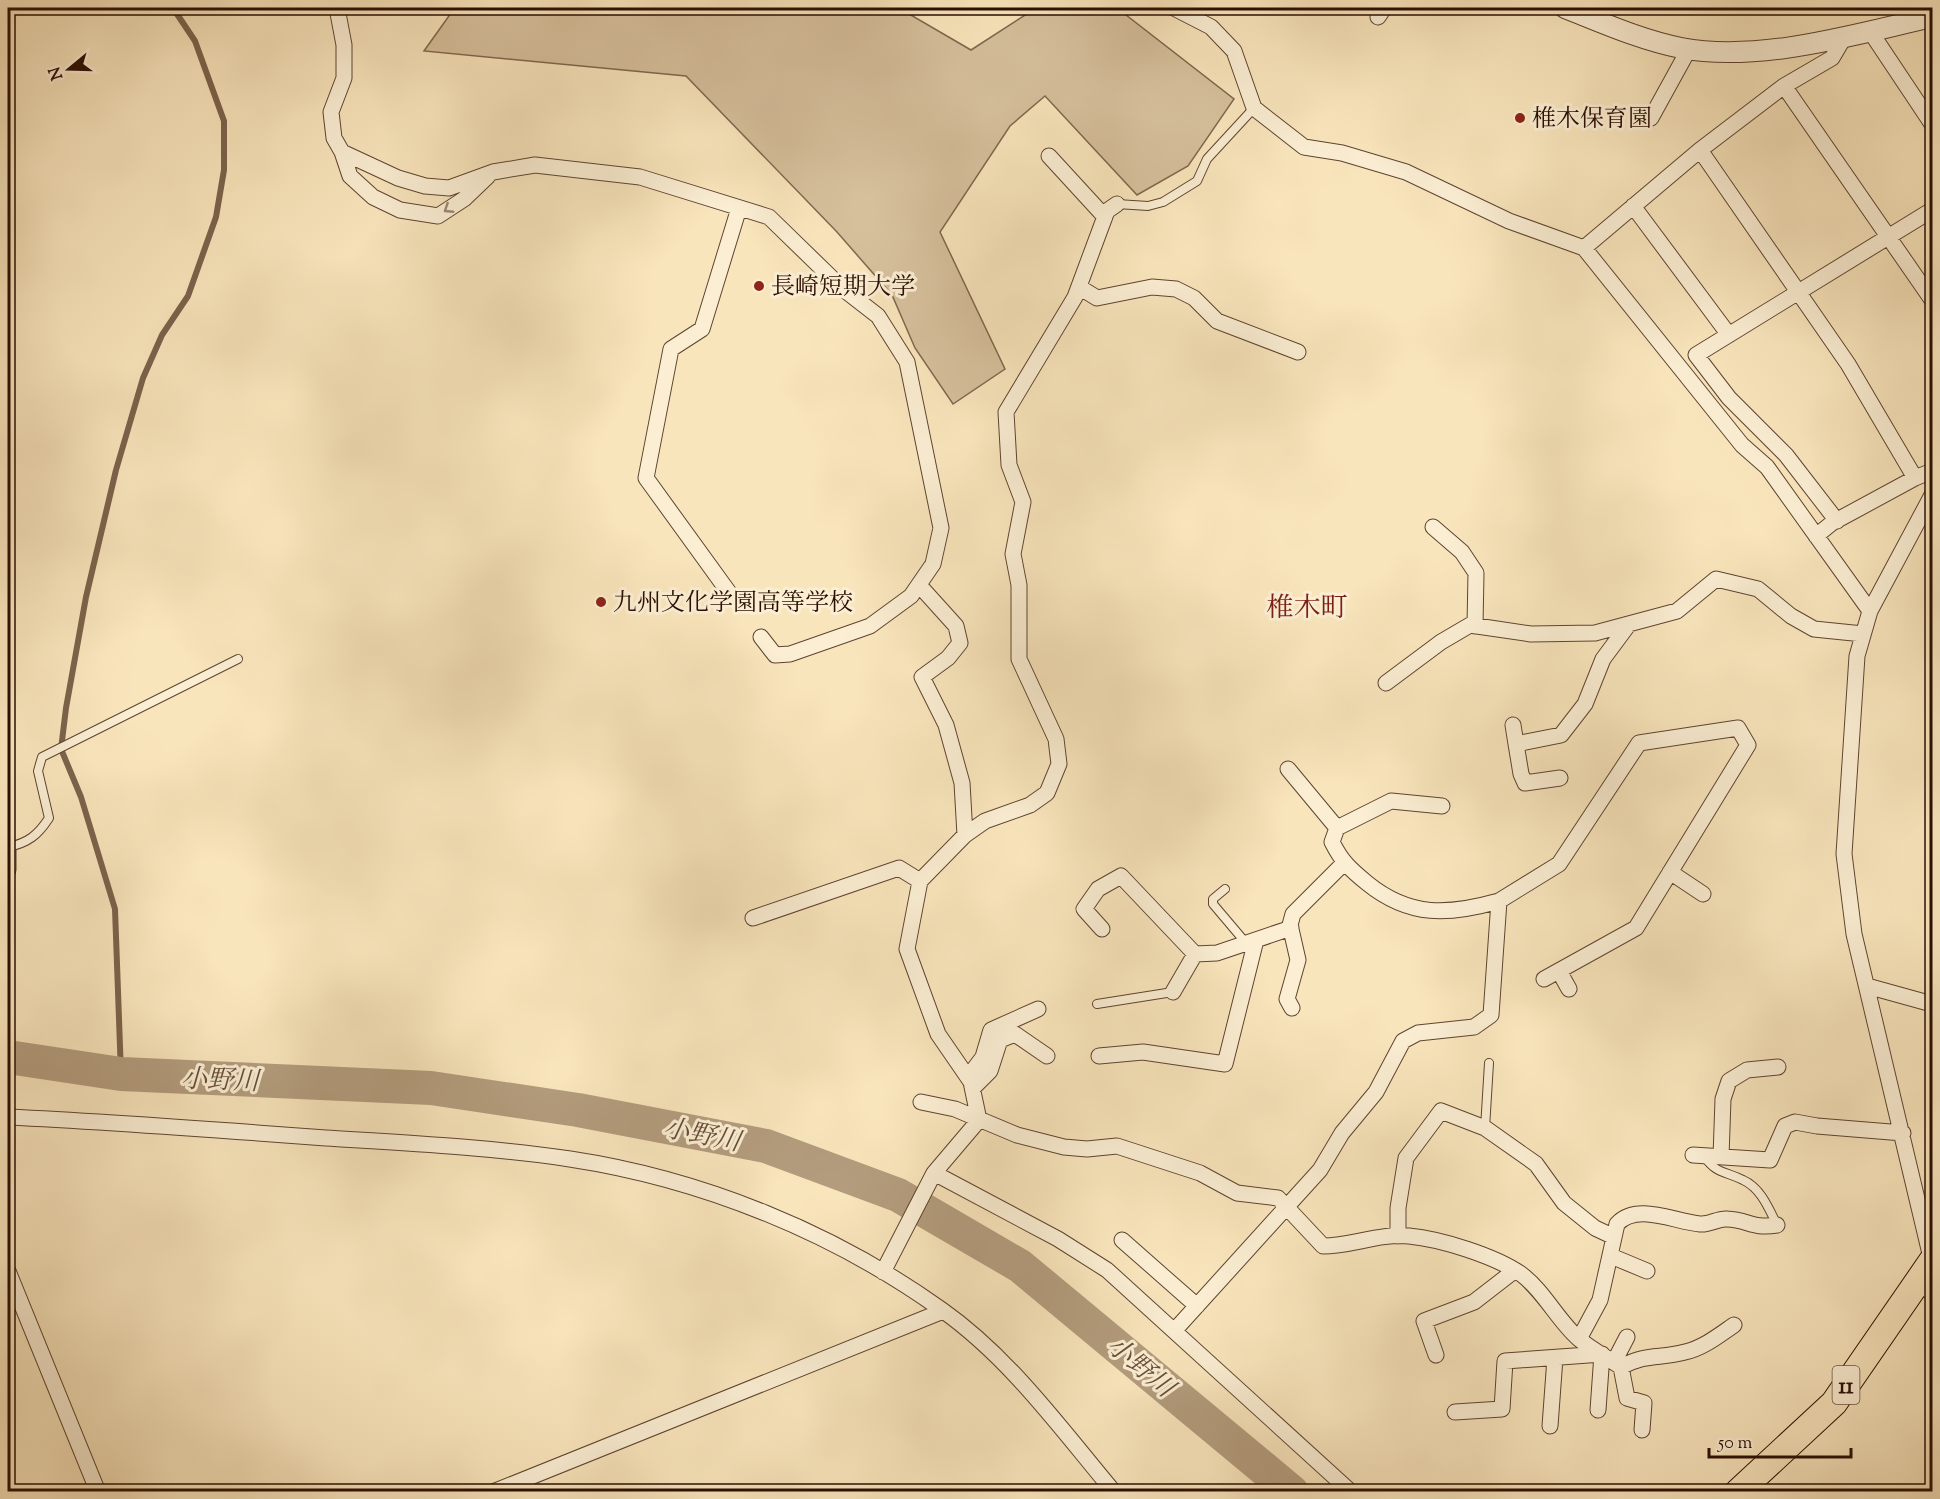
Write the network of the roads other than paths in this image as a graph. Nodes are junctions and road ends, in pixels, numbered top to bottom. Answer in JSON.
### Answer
{"nodes":[{"id":1,"x":337,"y":8,"type":"edge"},
{"id":2,"x":1174,"y":8,"type":"edge"},
{"id":3,"x":1565,"y":8,"type":"edge"},
{"id":4,"x":1928,"y":8,"type":"edge"},
{"id":5,"x":1932,"y":16,"type":"edge"},
{"id":6,"x":1870,"y":31,"type":"junction"},
{"id":7,"x":1845,"y":36,"type":"junction"},
{"id":8,"x":1689,"y":49,"type":"junction"},
{"id":9,"x":1784,"y":86,"type":"junction"},
{"id":10,"x":1254,"y":108,"type":"junction"},
{"id":11,"x":1651,"y":118,"type":"dead end"},
{"id":12,"x":1932,"y":124,"type":"edge"},
{"id":13,"x":1700,"y":150,"type":"junction"},
{"id":14,"x":342,"y":152,"type":"junction"},
{"id":15,"x":1049,"y":156,"type":"dead end"},
{"id":16,"x":493,"y":172,"type":"junction"},
{"id":17,"x":1117,"y":204,"type":"joint"},
{"id":18,"x":1633,"y":206,"type":"junction"},
{"id":19,"x":739,"y":208,"type":"junction"},
{"id":20,"x":1932,"y":210,"type":"edge"},
{"id":21,"x":1105,"y":217,"type":"junction"},
{"id":22,"x":1888,"y":236,"type":"junction"},
{"id":23,"x":1584,"y":248,"type":"junction"},
{"id":24,"x":1079,"y":287,"type":"junction"},
{"id":25,"x":1798,"y":292,"type":"junction"},
{"id":26,"x":1932,"y":300,"type":"edge"},
{"id":27,"x":1729,"y":335,"type":"junction"},
{"id":28,"x":1298,"y":352,"type":"dead end"},
{"id":29,"x":1932,"y":471,"type":"edge"},
{"id":30,"x":1915,"y":478,"type":"junction"},
{"id":31,"x":1932,"y":495,"type":"edge"},
{"id":32,"x":1837,"y":521,"type":"junction"},
{"id":33,"x":1433,"y":527,"type":"dead end"},
{"id":34,"x":1816,"y":536,"type":"junction"},
{"id":35,"x":919,"y":585,"type":"junction"},
{"id":36,"x":730,"y":594,"type":"dead end"},
{"id":37,"x":1870,"y":611,"type":"junction"},
{"id":38,"x":1629,"y":624,"type":"junction"},
{"id":39,"x":1475,"y":626,"type":"junction"},
{"id":40,"x":1863,"y":634,"type":"junction"},
{"id":41,"x":761,"y":637,"type":"dead end"},
{"id":42,"x":238,"y":659,"type":"dead end"},
{"id":43,"x":1386,"y":683,"type":"dead end"},
{"id":44,"x":1513,"y":725,"type":"dead end"},
{"id":45,"x":1516,"y":744,"type":"junction"},
{"id":46,"x":1288,"y":769,"type":"dead end"},
{"id":47,"x":1560,"y":778,"type":"dead end"},
{"id":48,"x":1442,"y":806,"type":"dead end"},
{"id":49,"x":1337,"y":828,"type":"junction"},
{"id":50,"x":965,"y":835,"type":"junction"},
{"id":51,"x":8,"y":847,"type":"edge"},
{"id":52,"x":1343,"y":864,"type":"junction"},
{"id":53,"x":8,"y":870,"type":"edge"},
{"id":54,"x":1670,"y":872,"type":"junction"},
{"id":55,"x":920,"y":881,"type":"junction"},
{"id":56,"x":1225,"y":889,"type":"dead end"},
{"id":57,"x":1704,"y":894,"type":"dead end"},
{"id":58,"x":1499,"y":901,"type":"junction"},
{"id":59,"x":753,"y":918,"type":"dead end"},
{"id":60,"x":1291,"y":928,"type":"junction"},
{"id":61,"x":1102,"y":929,"type":"dead end"},
{"id":62,"x":1251,"y":941,"type":"junction"},
{"id":63,"x":1195,"y":954,"type":"junction"},
{"id":64,"x":1559,"y":970,"type":"junction"},
{"id":65,"x":1544,"y":979,"type":"dead end"},
{"id":66,"x":1867,"y":986,"type":"junction"},
{"id":67,"x":1569,"y":989,"type":"dead end"},
{"id":68,"x":1173,"y":992,"type":"joint"},
{"id":69,"x":1097,"y":1004,"type":"dead end"},
{"id":70,"x":1932,"y":1004,"type":"edge"},
{"id":71,"x":1292,"y":1008,"type":"dead end"},
{"id":72,"x":1038,"y":1009,"type":"dead end"},
{"id":73,"x":1047,"y":1056,"type":"dead end"},
{"id":74,"x":1099,"y":1056,"type":"dead end"},
{"id":75,"x":1489,"y":1063,"type":"dead end"},
{"id":76,"x":1778,"y":1067,"type":"dead end"},
{"id":77,"x":970,"y":1083,"type":"junction"},
{"id":78,"x":921,"y":1102,"type":"dead end"},
{"id":79,"x":8,"y":1117,"type":"edge"},
{"id":80,"x":979,"y":1120,"type":"junction"},
{"id":81,"x":1485,"y":1128,"type":"junction"},
{"id":82,"x":1903,"y":1133,"type":"junction"},
{"id":83,"x":1698,"y":1156,"type":"joint"},
{"id":84,"x":1721,"y":1157,"type":"junction"},
{"id":85,"x":932,"y":1176,"type":"junction"},
{"id":86,"x":1286,"y":1208,"type":"junction"},
{"id":87,"x":1777,"y":1225,"type":"joint"},
{"id":88,"x":1398,"y":1236,"type":"junction"},
{"id":89,"x":1614,"y":1237,"type":"junction"},
{"id":90,"x":1122,"y":1240,"type":"dead end"},
{"id":91,"x":1611,"y":1256,"type":"junction"},
{"id":92,"x":885,"y":1267,"type":"junction"},
{"id":93,"x":8,"y":1271,"type":"edge"},
{"id":94,"x":1514,"y":1271,"type":"junction"},
{"id":95,"x":1647,"y":1271,"type":"dead end"},
{"id":96,"x":1929,"y":1275,"type":"edge"},
{"id":97,"x":1197,"y":1306,"type":"junction"},
{"id":98,"x":943,"y":1311,"type":"junction"},
{"id":99,"x":1734,"y":1325,"type":"dead end"},
{"id":100,"x":1174,"y":1331,"type":"junction"},
{"id":101,"x":1627,"y":1337,"type":"dead end"},
{"id":102,"x":1579,"y":1339,"type":"junction"},
{"id":103,"x":1436,"y":1355,"type":"dead end"},
{"id":104,"x":1555,"y":1358,"type":"junction"},
{"id":105,"x":1613,"y":1361,"type":"junction"},
{"id":106,"x":1598,"y":1410,"type":"dead end"},
{"id":107,"x":1455,"y":1412,"type":"dead end"},
{"id":108,"x":1551,"y":1426,"type":"dead end"},
{"id":109,"x":1642,"y":1430,"type":"dead end"},
{"id":110,"x":98,"y":1491,"type":"edge"},
{"id":111,"x":493,"y":1491,"type":"edge"},
{"id":112,"x":1114,"y":1491,"type":"edge"},
{"id":113,"x":1351,"y":1491,"type":"edge"},
{"id":114,"x":1738,"y":1491,"type":"edge"}],
"edges":[{"from":1,"to":14,"type":"street"},
{"from":2,"to":10,"type":"street"},
{"from":3,"to":8,"type":"street"},
{"from":4,"to":5,"type":"street"},
{"from":5,"to":6,"type":"street"},
{"from":6,"to":7,"type":"street"},
{"from":6,"to":12,"type":"street"},
{"from":7,"to":8,"type":"street"},
{"from":7,"to":9,"type":"street"},
{"from":8,"to":11,"type":"street"},
{"from":9,"to":13,"type":"street"},
{"from":9,"to":22,"type":"street"},
{"from":10,"to":17,"type":"lane"},
{"from":10,"to":23,"type":"street"},
{"from":13,"to":18,"type":"street"},
{"from":13,"to":25,"type":"street"},
{"from":14,"to":16,"type":"street"},
{"from":16,"to":14,"type":"street","one_way":true},
{"from":15,"to":21,"type":"street"},
{"from":16,"to":19,"type":"street"},
{"from":17,"to":21,"type":"street"},
{"from":18,"to":23,"type":"street"},
{"from":18,"to":27,"type":"street"},
{"from":19,"to":35,"type":"street"},
{"from":19,"to":36,"type":"street"},
{"from":20,"to":22,"type":"street"},
{"from":21,"to":24,"type":"street"},
{"from":22,"to":25,"type":"street"},
{"from":22,"to":26,"type":"street"},
{"from":23,"to":34,"type":"street"},
{"from":24,"to":28,"type":"street"},
{"from":24,"to":50,"type":"street"},
{"from":25,"to":27,"type":"street"},
{"from":25,"to":30,"type":"street"},
{"from":27,"to":32,"type":"street"},
{"from":29,"to":30,"type":"street"},
{"from":30,"to":32,"type":"street"},
{"from":31,"to":37,"type":"street"},
{"from":32,"to":34,"type":"street"},
{"from":33,"to":39,"type":"street"},
{"from":34,"to":37,"type":"street"},
{"from":35,"to":41,"type":"street"},
{"from":35,"to":50,"type":"street"},
{"from":37,"to":40,"type":"street"},
{"from":38,"to":39,"type":"street"},
{"from":38,"to":40,"type":"street"},
{"from":38,"to":45,"type":"street"},
{"from":39,"to":43,"type":"street"},
{"from":40,"to":66,"type":"street"},
{"from":42,"to":51,"type":"lane"},
{"from":44,"to":45,"type":"street"},
{"from":45,"to":47,"type":"street"},
{"from":46,"to":49,"type":"street"},
{"from":48,"to":49,"type":"street"},
{"from":49,"to":52,"type":"street"},
{"from":50,"to":55,"type":"street"},
{"from":51,"to":53,"type":"street"},
{"from":52,"to":58,"type":"street"},
{"from":52,"to":60,"type":"street"},
{"from":54,"to":57,"type":"street"},
{"from":54,"to":58,"type":"street"},
{"from":54,"to":64,"type":"street"},
{"from":55,"to":59,"type":"street"},
{"from":55,"to":77,"type":"street"},
{"from":56,"to":62,"type":"lane"},
{"from":58,"to":86,"type":"street"},
{"from":60,"to":62,"type":"street"},
{"from":60,"to":71,"type":"street"},
{"from":61,"to":63,"type":"street"},
{"from":62,"to":63,"type":"street"},
{"from":62,"to":74,"type":"street"},
{"from":63,"to":68,"type":"street"},
{"from":64,"to":65,"type":"street"},
{"from":64,"to":67,"type":"street"},
{"from":66,"to":70,"type":"street"},
{"from":66,"to":82,"type":"street"},
{"from":68,"to":69,"type":"lane"},
{"from":72,"to":77,"type":"street"},
{"from":73,"to":77,"type":"street"},
{"from":75,"to":81,"type":"lane"},
{"from":76,"to":84,"type":"street"},
{"from":77,"to":80,"type":"street"},
{"from":78,"to":80,"type":"street"},
{"from":79,"to":92,"type":"street"},
{"from":80,"to":85,"type":"street"},
{"from":80,"to":86,"type":"street"},
{"from":81,"to":88,"type":"street"},
{"from":81,"to":89,"type":"street"},
{"from":82,"to":84,"type":"street"},
{"from":82,"to":96,"type":"street"},
{"from":83,"to":84,"type":"street"},
{"from":83,"to":87,"type":"lane"},
{"from":85,"to":92,"type":"street"},
{"from":85,"to":100,"type":"street"},
{"from":86,"to":88,"type":"street"},
{"from":86,"to":97,"type":"street"},
{"from":87,"to":89,"type":"street"},
{"from":88,"to":94,"type":"street"},
{"from":89,"to":91,"type":"street"},
{"from":90,"to":97,"type":"street"},
{"from":91,"to":95,"type":"street"},
{"from":91,"to":102,"type":"street"},
{"from":92,"to":98,"type":"street"},
{"from":93,"to":110,"type":"street"},
{"from":94,"to":102,"type":"street"},
{"from":94,"to":103,"type":"street"},
{"from":96,"to":114,"type":"main road","number":"11"},
{"from":97,"to":100,"type":"street"},
{"from":98,"to":111,"type":"street"},
{"from":98,"to":112,"type":"street"},
{"from":99,"to":105,"type":"street"},
{"from":100,"to":113,"type":"street"},
{"from":101,"to":105,"type":"street"},
{"from":102,"to":105,"type":"street"},
{"from":104,"to":105,"type":"street"},
{"from":104,"to":107,"type":"street"},
{"from":104,"to":108,"type":"street"},
{"from":105,"to":106,"type":"street"},
{"from":105,"to":109,"type":"street"}]}
